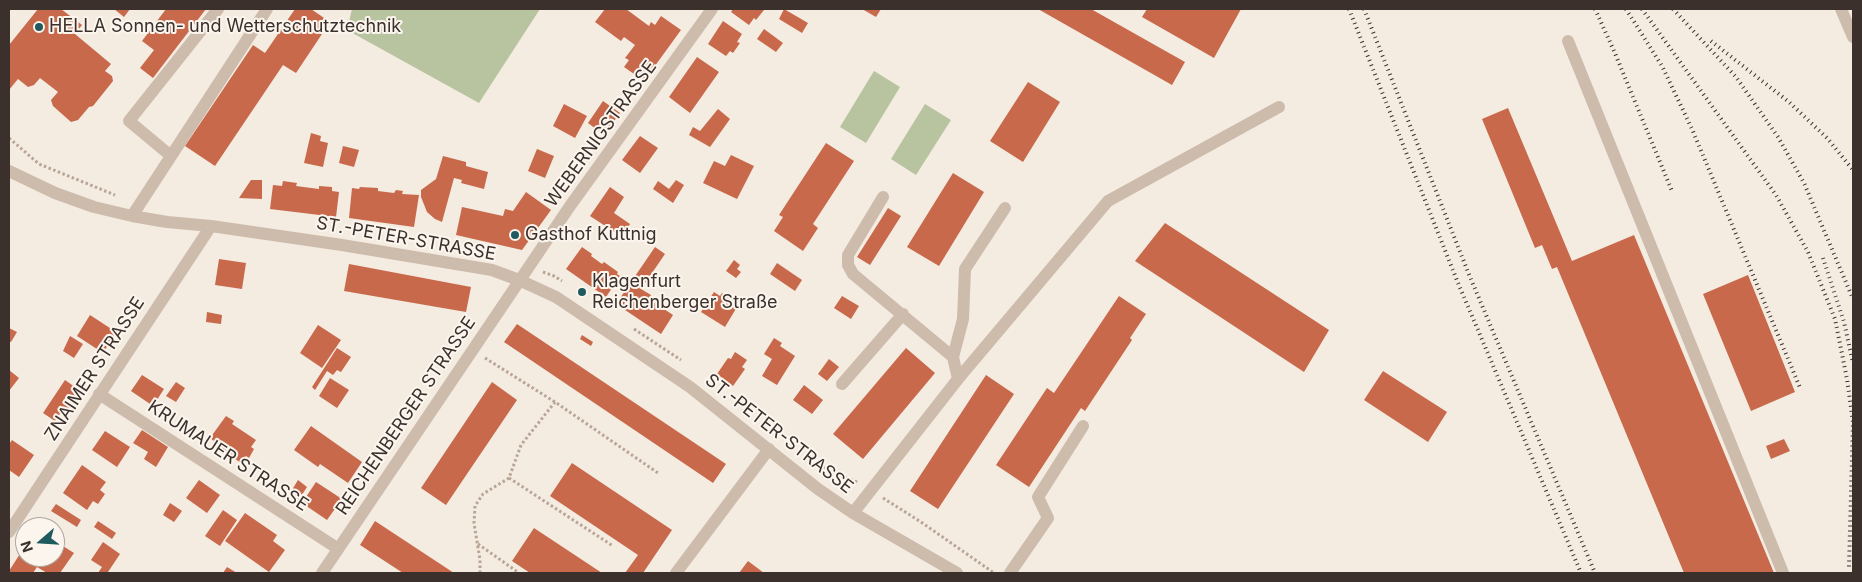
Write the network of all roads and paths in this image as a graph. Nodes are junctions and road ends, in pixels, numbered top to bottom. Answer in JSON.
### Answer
{"nodes":[{"id":1,"x":218,"y":9,"type":"edge"},
{"id":2,"x":266,"y":9,"type":"edge"},
{"id":3,"x":712,"y":9,"type":"edge"},
{"id":4,"x":1841,"y":9,"type":"edge"},
{"id":5,"x":1853,"y":37,"type":"edge"},
{"id":6,"x":1568,"y":41,"type":"dead end"},
{"id":7,"x":1279,"y":107,"type":"dead end"},
{"id":8,"x":9,"y":138,"type":"edge"},
{"id":9,"x":171,"y":156,"type":"junction"},
{"id":10,"x":9,"y":171,"type":"edge"},
{"id":11,"x":883,"y":197,"type":"dead end"},
{"id":12,"x":141,"y":202,"type":"junction"},
{"id":13,"x":1005,"y":208,"type":"dead end"},
{"id":14,"x":132,"y":216,"type":"junction"},
{"id":15,"x":211,"y":226,"type":"junction"},
{"id":16,"x":528,"y":268,"type":"junction"},
{"id":17,"x":519,"y":280,"type":"junction"},
{"id":18,"x":562,"y":281,"type":"dead end"},
{"id":19,"x":903,"y":314,"type":"junction"},
{"id":20,"x":626,"y":324,"type":"dead end"},
{"id":21,"x":472,"y":350,"type":"junction"},
{"id":22,"x":953,"y":357,"type":"junction"},
{"id":23,"x":682,"y":362,"type":"dead end"},
{"id":24,"x":958,"y":379,"type":"junction"},
{"id":25,"x":842,"y":384,"type":"dead end"},
{"id":26,"x":99,"y":394,"type":"junction"},
{"id":27,"x":555,"y":402,"type":"junction"},
{"id":28,"x":1084,"y":426,"type":"dead end"},
{"id":29,"x":769,"y":449,"type":"junction"},
{"id":30,"x":802,"y":458,"type":"dead end"},
{"id":31,"x":658,"y":473,"type":"dead end"},
{"id":32,"x":509,"y":478,"type":"junction"},
{"id":33,"x":871,"y":490,"type":"junction"},
{"id":34,"x":853,"y":513,"type":"junction"},
{"id":35,"x":9,"y":532,"type":"edge"},
{"id":36,"x":478,"y":544,"type":"junction"},
{"id":37,"x":613,"y":546,"type":"dead end"},
{"id":38,"x":337,"y":548,"type":"junction"},
{"id":39,"x":322,"y":573,"type":"edge"},
{"id":40,"x":480,"y":573,"type":"edge"},
{"id":41,"x":519,"y":573,"type":"edge"},
{"id":42,"x":676,"y":573,"type":"edge"},
{"id":43,"x":956,"y":573,"type":"edge"},
{"id":44,"x":994,"y":573,"type":"edge"},
{"id":45,"x":1010,"y":573,"type":"edge"},
{"id":46,"x":1783,"y":573,"type":"edge"}],
"edges":[{"from":1,"to":9,"type":"street"},
{"from":2,"to":9,"type":"street"},
{"from":3,"to":16,"type":"street","name":"WEBERNIGSTRASSE"},
{"from":4,"to":5,"type":"street"},
{"from":6,"to":46,"type":"street"},
{"from":7,"to":24,"type":"street"},
{"from":8,"to":12,"type":"path"},
{"from":9,"to":12,"type":"street"},
{"from":10,"to":14,"type":"street","name":"ST.-PETER-STRASSE"},
{"from":11,"to":19,"type":"street"},
{"from":12,"to":14,"type":"street"},
{"from":13,"to":22,"type":"street"},
{"from":14,"to":15,"type":"street","name":"ST.-PETER-STRASSE"},
{"from":15,"to":17,"type":"street","name":"ST.-PETER-STRASSE"},
{"from":15,"to":26,"type":"street","name":"ZNAIMER STRASSE"},
{"from":16,"to":17,"type":"street","name":"WEBERNIGSTRASSE"},
{"from":16,"to":18,"type":"path"},
{"from":17,"to":21,"type":"street","name":"REICHENBERGER STRASSE"},
{"from":17,"to":29,"type":"street","name":"ST.-PETER-STRASSE"},
{"from":19,"to":22,"type":"street"},
{"from":19,"to":25,"type":"street"},
{"from":20,"to":23,"type":"path"},
{"from":21,"to":27,"type":"path"},
{"from":21,"to":38,"type":"street","name":"REICHENBERGER STRASSE"},
{"from":22,"to":24,"type":"street"},
{"from":24,"to":33,"type":"street"},
{"from":26,"to":35,"type":"street","name":"ZNAIMER STRASSE"},
{"from":26,"to":38,"type":"street","name":"KRUMAUER STRASSE"},
{"from":27,"to":31,"type":"path"},
{"from":27,"to":32,"type":"path"},
{"from":28,"to":45,"type":"street"},
{"from":29,"to":34,"type":"street","name":"ST.-PETER-STRASSE"},
{"from":29,"to":42,"type":"street"},
{"from":30,"to":33,"type":"path"},
{"from":32,"to":36,"type":"path"},
{"from":32,"to":37,"type":"path"},
{"from":33,"to":34,"type":"street"},
{"from":33,"to":44,"type":"path"},
{"from":34,"to":43,"type":"street","name":"ST.-PETER-STRASSE"},
{"from":36,"to":40,"type":"path"},
{"from":36,"to":41,"type":"path"},
{"from":38,"to":39,"type":"street","name":"REICHENBERGER STRASSE"}]}
